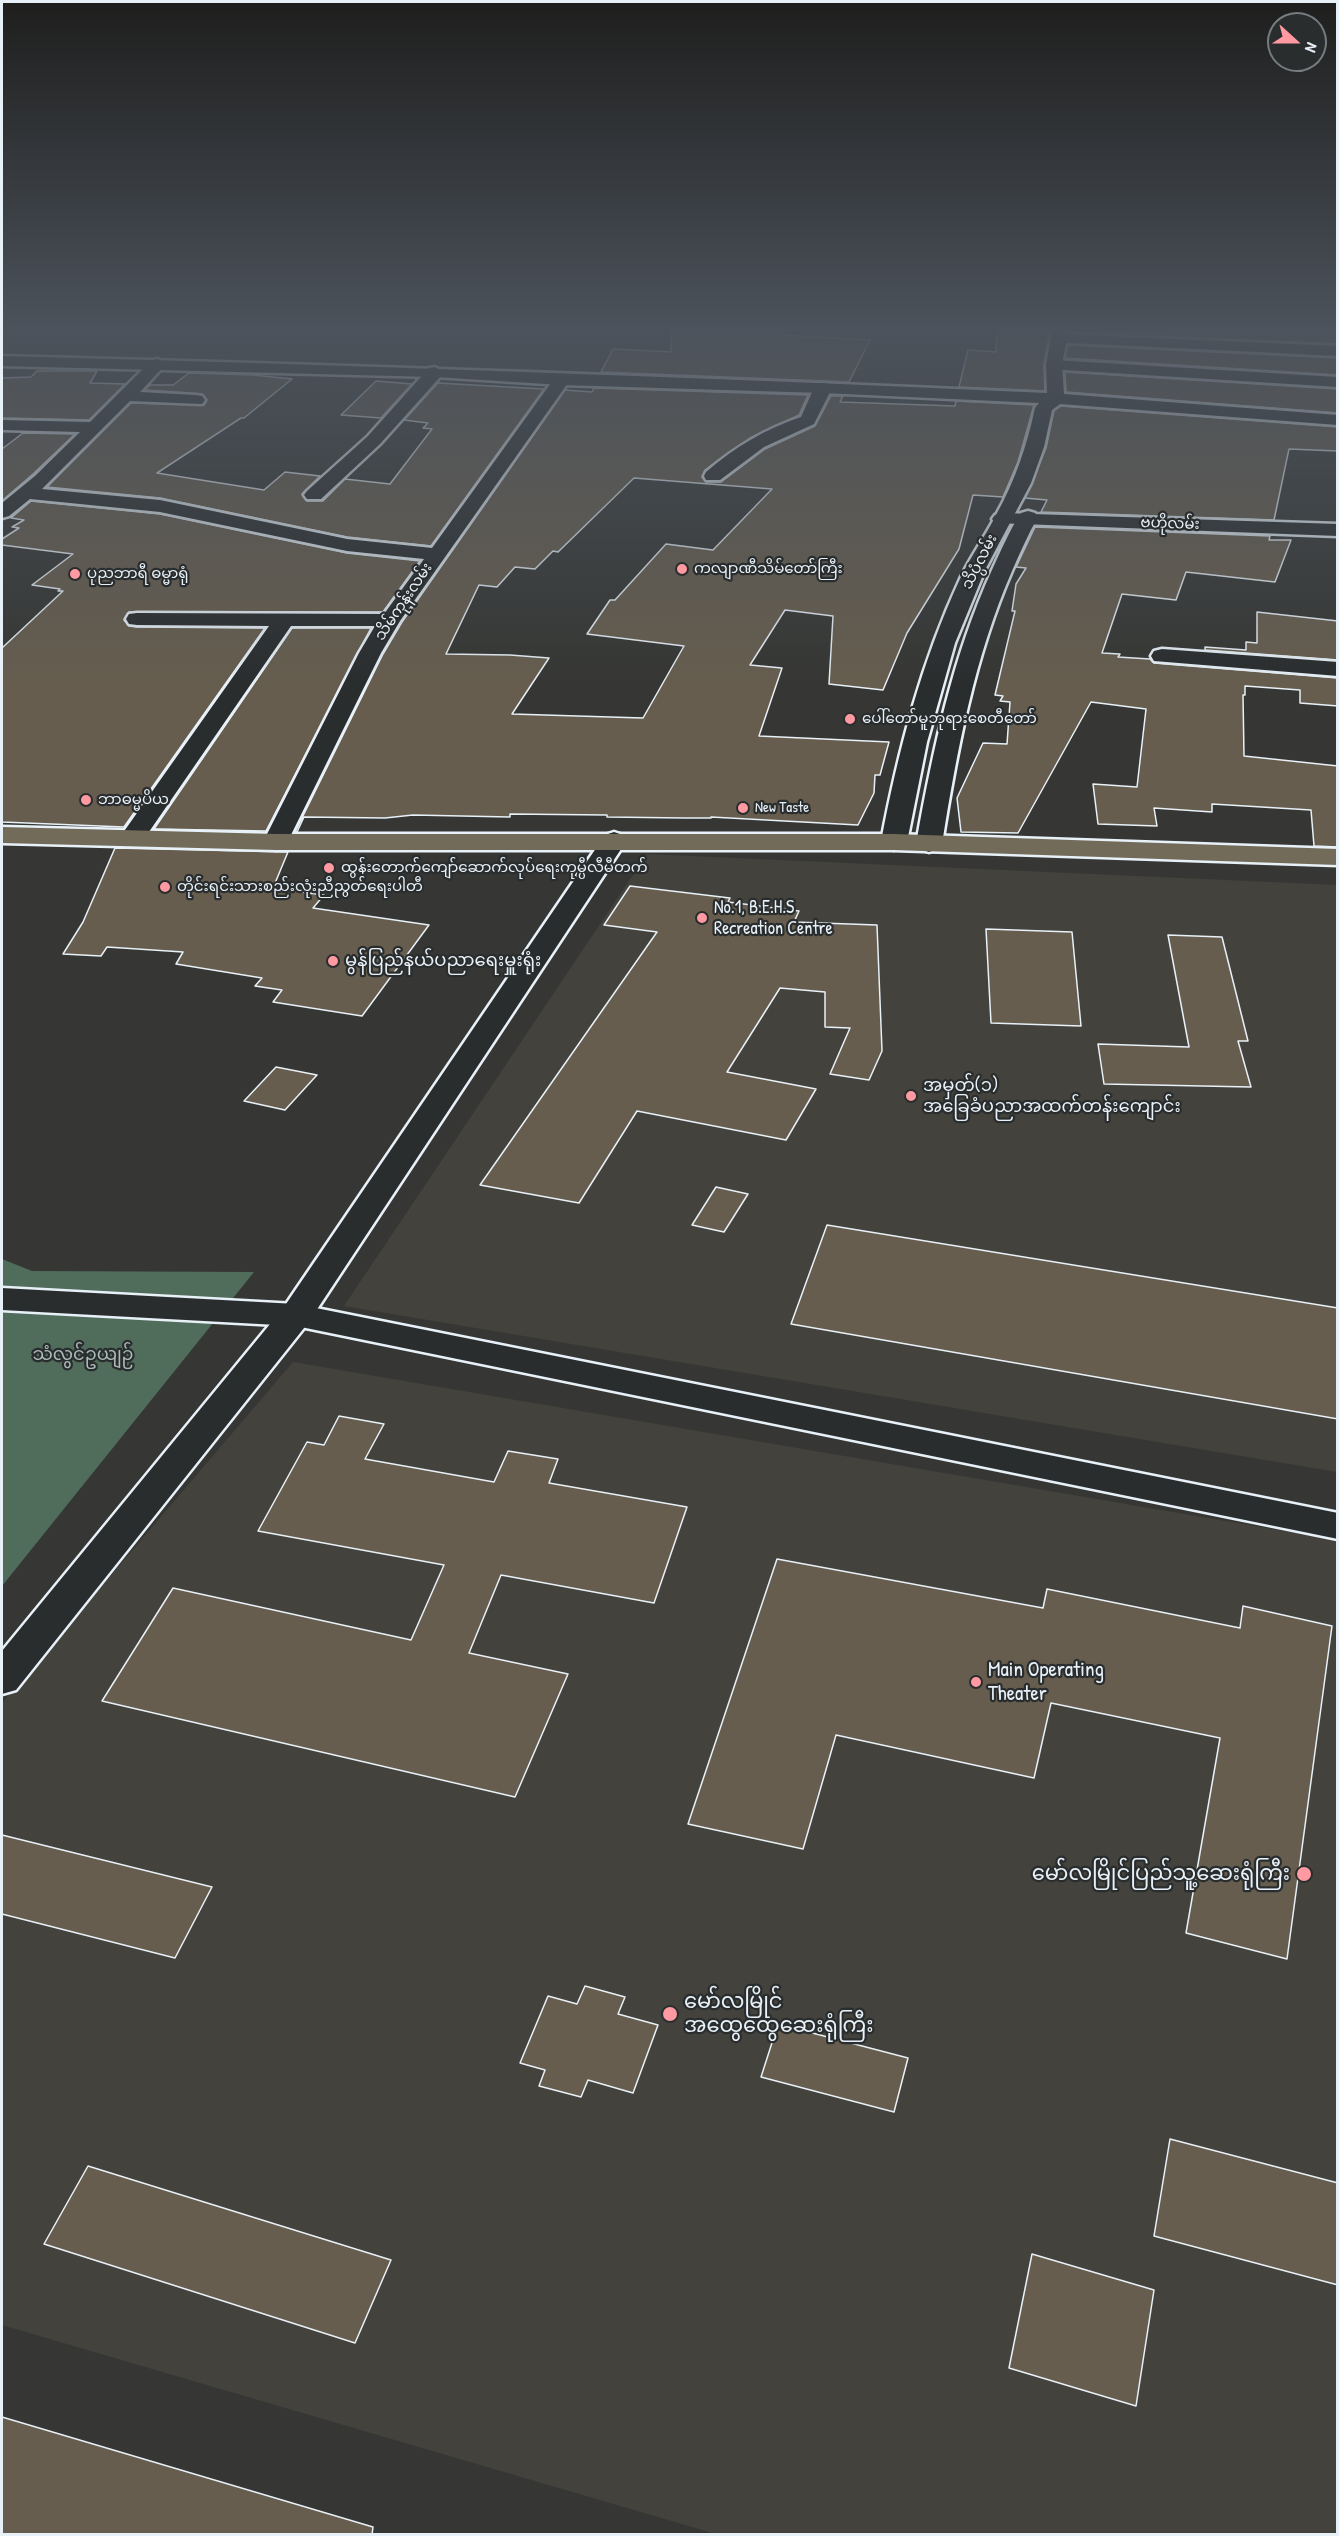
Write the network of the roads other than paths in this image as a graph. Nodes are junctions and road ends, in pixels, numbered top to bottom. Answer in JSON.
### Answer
{"nodes":[{"id":1,"x":72,"y":450,"type":"edge"},
{"id":2,"x":363,"y":450,"type":"edge"},
{"id":3,"x":511,"y":450,"type":"edge"},
{"id":4,"x":745,"y":450,"type":"edge"},
{"id":5,"x":1035,"y":450,"type":"edge"},
{"id":6,"x":1052,"y":461,"type":"dead end"},
{"id":7,"x":713,"y":476,"type":"dead end"},
{"id":8,"x":25,"y":493,"type":"junction"},
{"id":9,"x":314,"y":495,"type":"dead end"},
{"id":10,"x":1025,"y":508,"type":"junction"},
{"id":11,"x":2,"y":512,"type":"edge"},
{"id":12,"x":1338,"y":520,"type":"edge"},
{"id":13,"x":1338,"y":530,"type":"edge"},
{"id":14,"x":436,"y":554,"type":"junction"},
{"id":15,"x":136,"y":619,"type":"dead end"},
{"id":16,"x":284,"y":620,"type":"junction"},
{"id":17,"x":390,"y":620,"type":"junction"},
{"id":18,"x":1162,"y":656,"type":"dead end"},
{"id":19,"x":1338,"y":669,"type":"edge"},
{"id":20,"x":2,"y":835,"type":"edge"},
{"id":21,"x":133,"y":837,"type":"junction"},
{"id":22,"x":614,"y":840,"type":"junction"},
{"id":23,"x":276,"y":842,"type":"junction"},
{"id":24,"x":894,"y":842,"type":"junction"},
{"id":25,"x":929,"y":844,"type":"junction"},
{"id":26,"x":1338,"y":857,"type":"edge"},
{"id":27,"x":2,"y":1299,"type":"edge"},
{"id":28,"x":296,"y":1315,"type":"junction"},
{"id":29,"x":1338,"y":1526,"type":"edge"},
{"id":30,"x":2,"y":1678,"type":"edge"}],
"edges":[{"from":1,"to":8,"type":"street"},
{"from":2,"to":9,"type":"street"},
{"from":3,"to":14,"type":"street","name":"သိမ်ကုန်းလမ်း"},
{"from":4,"to":7,"type":"street"},
{"from":5,"to":10,"type":"street","name":"သိပ္ပံလမ်း"},
{"from":6,"to":10,"type":"street","name":"သိပ္ပံလမ်း"},
{"from":8,"to":11,"type":"street"},
{"from":8,"to":14,"type":"street"},
{"from":10,"to":12,"type":"street","name":"ဗဟိုလမ်း"},
{"from":10,"to":13,"type":"street","name":"ဗဟိုလမ်း"},
{"from":10,"to":24,"type":"street","name":"သိပ္ပံလမ်း"},
{"from":10,"to":25,"type":"street","name":"သိပ္ပံလမ်း"},
{"from":14,"to":17,"type":"street","name":"သိမ်ကုန်းလမ်း"},
{"from":15,"to":16,"type":"street"},
{"from":16,"to":17,"type":"street"},
{"from":16,"to":21,"type":"street"},
{"from":17,"to":23,"type":"street","name":"သိမ်ကုန်းလမ်း"},
{"from":18,"to":19,"type":"street"},
{"from":20,"to":21,"type":"main road"},
{"from":21,"to":23,"type":"main road"},
{"from":22,"to":23,"type":"main road"},
{"from":22,"to":24,"type":"main road"},
{"from":22,"to":28,"type":"street"},
{"from":24,"to":25,"type":"main road"},
{"from":25,"to":26,"type":"main road"},
{"from":27,"to":28,"type":"street"},
{"from":28,"to":29,"type":"street"},
{"from":28,"to":30,"type":"street"}]}
